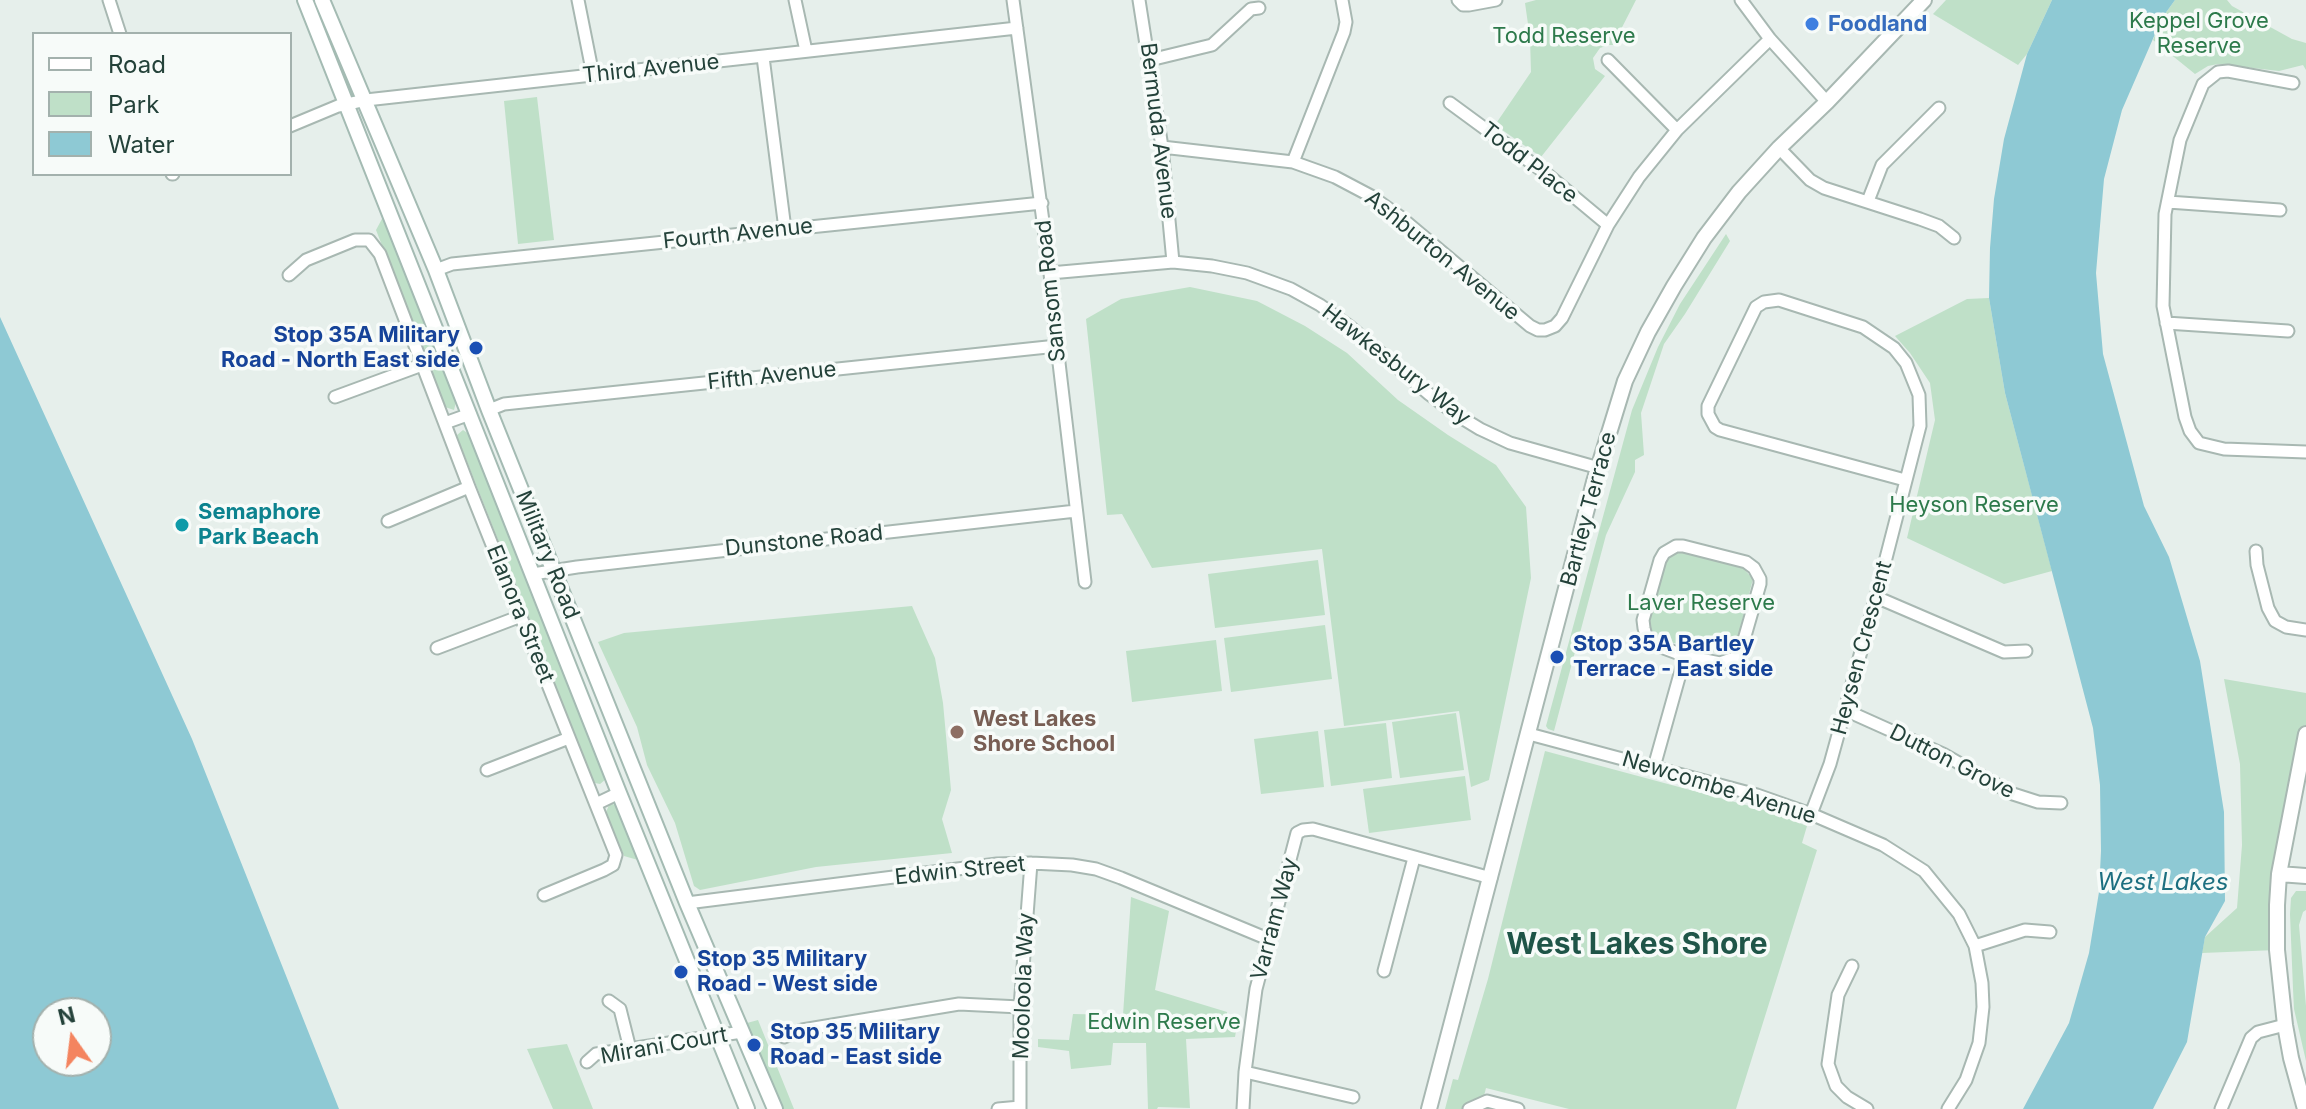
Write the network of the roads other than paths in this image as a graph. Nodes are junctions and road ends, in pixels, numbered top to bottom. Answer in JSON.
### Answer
{"nodes":[{"id":1,"x":109,"y":0,"type":"edge"},
{"id":2,"x":305,"y":0,"type":"edge"},
{"id":3,"x":322,"y":0,"type":"edge"},
{"id":4,"x":578,"y":0,"type":"edge"},
{"id":5,"x":795,"y":0,"type":"edge"},
{"id":6,"x":1013,"y":0,"type":"edge"},
{"id":7,"x":1139,"y":0,"type":"edge"},
{"id":8,"x":1342,"y":0,"type":"edge"},
{"id":9,"x":1458,"y":0,"type":"edge"},
{"id":10,"x":1496,"y":0,"type":"edge"},
{"id":11,"x":1741,"y":0,"type":"edge"},
{"id":12,"x":1924,"y":0,"type":"edge"},
{"id":13,"x":1259,"y":8,"type":"dead end"},
{"id":14,"x":1017,"y":28,"type":"junction"},
{"id":15,"x":119,"y":32,"type":"edge"},
{"id":16,"x":1770,"y":39,"type":"junction"},
{"id":17,"x":806,"y":51,"type":"junction"},
{"id":18,"x":763,"y":57,"type":"junction"},
{"id":19,"x":1150,"y":60,"type":"junction"},
{"id":20,"x":1608,"y":60,"type":"dead end"},
{"id":21,"x":593,"y":75,"type":"junction"},
{"id":22,"x":2293,"y":83,"type":"dead end"},
{"id":23,"x":366,"y":100,"type":"junction"},
{"id":24,"x":1827,"y":102,"type":"junction"},
{"id":25,"x":1450,"y":103,"type":"dead end"},
{"id":26,"x":347,"y":104,"type":"junction"},
{"id":27,"x":1939,"y":108,"type":"dead end"},
{"id":28,"x":292,"y":125,"type":"edge"},
{"id":29,"x":1677,"y":130,"type":"junction"},
{"id":30,"x":1162,"y":147,"type":"junction"},
{"id":31,"x":1779,"y":148,"type":"junction"},
{"id":32,"x":1293,"y":162,"type":"junction"},
{"id":33,"x":1868,"y":201,"type":"junction"},
{"id":34,"x":2168,"y":202,"type":"junction"},
{"id":35,"x":1042,"y":203,"type":"junction"},
{"id":36,"x":2280,"y":210,"type":"dead end"},
{"id":37,"x":1608,"y":225,"type":"junction"},
{"id":38,"x":785,"y":229,"type":"junction"},
{"id":39,"x":1954,"y":238,"type":"dead end"},
{"id":40,"x":1173,"y":262,"type":"junction"},
{"id":41,"x":436,"y":270,"type":"junction"},
{"id":42,"x":1050,"y":273,"type":"junction"},
{"id":43,"x":289,"y":275,"type":"dead end"},
{"id":44,"x":2166,"y":323,"type":"junction"},
{"id":45,"x":2288,"y":331,"type":"dead end"},
{"id":46,"x":1057,"y":346,"type":"junction"},
{"id":47,"x":422,"y":365,"type":"junction"},
{"id":48,"x":335,"y":397,"type":"dead end"},
{"id":49,"x":489,"y":410,"type":"junction"},
{"id":50,"x":470,"y":414,"type":"junction"},
{"id":51,"x":445,"y":423,"type":"junction"},
{"id":52,"x":2306,"y":452,"type":"edge"},
{"id":53,"x":1599,"y":468,"type":"junction"},
{"id":54,"x":1905,"y":480,"type":"junction"},
{"id":55,"x":469,"y":487,"type":"junction"},
{"id":56,"x":1076,"y":511,"type":"junction"},
{"id":57,"x":388,"y":521,"type":"dead end"},
{"id":58,"x":2256,"y":551,"type":"dead end"},
{"id":59,"x":554,"y":571,"type":"junction"},
{"id":60,"x":533,"y":574,"type":"junction"},
{"id":61,"x":1085,"y":582,"type":"dead end"},
{"id":62,"x":1876,"y":597,"type":"junction"},
{"id":63,"x":521,"y":616,"type":"junction"},
{"id":64,"x":2306,"y":630,"type":"edge"},
{"id":65,"x":437,"y":648,"type":"dead end"},
{"id":66,"x":2026,"y":651,"type":"dead end"},
{"id":67,"x":1685,"y":656,"type":"junction"},
{"id":68,"x":1845,"y":710,"type":"junction"},
{"id":69,"x":1529,"y":734,"type":"junction"},
{"id":70,"x":2306,"y":734,"type":"edge"},
{"id":71,"x":569,"y":738,"type":"junction"},
{"id":72,"x":1654,"y":767,"type":"junction"},
{"id":73,"x":487,"y":770,"type":"dead end"},
{"id":74,"x":619,"y":793,"type":"junction"},
{"id":75,"x":2061,"y":803,"type":"dead end"},
{"id":76,"x":596,"y":804,"type":"junction"},
{"id":77,"x":1811,"y":814,"type":"junction"},
{"id":78,"x":1414,"y":858,"type":"junction"},
{"id":79,"x":1031,"y":863,"type":"junction"},
{"id":80,"x":2279,"y":874,"type":"junction"},
{"id":81,"x":2306,"y":876,"type":"edge"},
{"id":82,"x":1491,"y":878,"type":"junction"},
{"id":83,"x":544,"y":895,"type":"dead end"},
{"id":84,"x":687,"y":903,"type":"junction"},
{"id":85,"x":2050,"y":932,"type":"dead end"},
{"id":86,"x":1268,"y":939,"type":"junction"},
{"id":87,"x":1975,"y":946,"type":"junction"},
{"id":88,"x":1852,"y":966,"type":"dead end"},
{"id":89,"x":1384,"y":971,"type":"dead end"},
{"id":90,"x":609,"y":1001,"type":"dead end"},
{"id":91,"x":1020,"y":1007,"type":"junction"},
{"id":92,"x":2285,"y":1025,"type":"junction"},
{"id":93,"x":742,"y":1032,"type":"junction"},
{"id":94,"x":718,"y":1037,"type":"junction"},
{"id":95,"x":784,"y":1037,"type":"dead end"},
{"id":96,"x":630,"y":1049,"type":"junction"},
{"id":97,"x":587,"y":1062,"type":"dead end"},
{"id":98,"x":1245,"y":1072,"type":"junction"},
{"id":99,"x":1353,"y":1097,"type":"dead end"},
{"id":100,"x":1020,"y":1108,"type":"edge"},
{"id":101,"x":747,"y":1109,"type":"edge"},
{"id":102,"x":775,"y":1109,"type":"edge"},
{"id":103,"x":998,"y":1109,"type":"edge"},
{"id":104,"x":1243,"y":1109,"type":"edge"},
{"id":105,"x":1429,"y":1109,"type":"edge"},
{"id":106,"x":1469,"y":1109,"type":"edge"},
{"id":107,"x":1518,"y":1109,"type":"edge"},
{"id":108,"x":1867,"y":1109,"type":"edge"},
{"id":109,"x":1948,"y":1109,"type":"edge"},
{"id":110,"x":2221,"y":1109,"type":"edge"},
{"id":111,"x":2305,"y":1109,"type":"edge"}],
"edges":[{"from":1,"to":15,"type":"street"},
{"from":2,"to":26,"type":"main road","name":"Military Road"},
{"from":3,"to":23,"type":"main road","name":"Military Road"},
{"from":4,"to":21,"type":"street"},
{"from":5,"to":17,"type":"street"},
{"from":6,"to":14,"type":"street","name":"Sansom Road"},
{"from":7,"to":19,"type":"street","name":"Bermuda Avenue"},
{"from":8,"to":32,"type":"street"},
{"from":9,"to":10,"type":"street"},
{"from":11,"to":16,"type":"street"},
{"from":12,"to":24,"type":"main road","name":"Bartley Terrace"},
{"from":13,"to":19,"type":"street"},
{"from":14,"to":17,"type":"street","name":"Third Avenue"},
{"from":14,"to":35,"type":"street","name":"Sansom Road"},
{"from":16,"to":24,"type":"street"},
{"from":16,"to":29,"type":"street","name":"Ashburton Avenue"},
{"from":17,"to":18,"type":"street","name":"Third Avenue"},
{"from":18,"to":21,"type":"street","name":"Third Avenue"},
{"from":18,"to":38,"type":"street"},
{"from":19,"to":30,"type":"street","name":"Bermuda Avenue"},
{"from":20,"to":29,"type":"street"},
{"from":21,"to":23,"type":"street","name":"Third Avenue"},
{"from":22,"to":34,"type":"street"},
{"from":23,"to":26,"type":"street","name":"Third Avenue"},
{"from":23,"to":41,"type":"main road","name":"Military Road"},
{"from":24,"to":31,"type":"main road","name":"Bartley Terrace"},
{"from":25,"to":37,"type":"street","name":"Todd Place"},
{"from":26,"to":28,"type":"street","name":"Third Avenue"},
{"from":26,"to":50,"type":"main road","name":"Military Road"},
{"from":27,"to":33,"type":"street"},
{"from":29,"to":37,"type":"street","name":"Ashburton Avenue"},
{"from":30,"to":32,"type":"street","name":"Ashburton Avenue"},
{"from":30,"to":40,"type":"street","name":"Bermuda Avenue"},
{"from":31,"to":33,"type":"street"},
{"from":31,"to":53,"type":"main road","name":"Bartley Terrace"},
{"from":32,"to":37,"type":"street","name":"Ashburton Avenue"},
{"from":33,"to":39,"type":"street"},
{"from":34,"to":36,"type":"street"},
{"from":34,"to":44,"type":"street"},
{"from":35,"to":38,"type":"street","name":"Fourth Avenue"},
{"from":35,"to":42,"type":"street","name":"Sansom Road"},
{"from":38,"to":41,"type":"street","name":"Fourth Avenue"},
{"from":40,"to":42,"type":"street","name":"Hawkesbury Way"},
{"from":40,"to":53,"type":"street","name":"Hawkesbury Way"},
{"from":41,"to":49,"type":"main road","name":"Military Road"},
{"from":42,"to":46,"type":"street","name":"Sansom Road"},
{"from":43,"to":47,"type":"street","name":"Elanora Street"},
{"from":44,"to":45,"type":"street"},
{"from":44,"to":52,"type":"street"},
{"from":46,"to":49,"type":"street","name":"Fifth Avenue"},
{"from":46,"to":56,"type":"street","name":"Sansom Road"},
{"from":47,"to":48,"type":"street"},
{"from":47,"to":51,"type":"street","name":"Elanora Street"},
{"from":49,"to":59,"type":"main road","name":"Military Road"},
{"from":50,"to":51,"type":"street"},
{"from":50,"to":60,"type":"main road","name":"Military Road"},
{"from":51,"to":55,"type":"street","name":"Elanora Street"},
{"from":53,"to":69,"type":"main road","name":"Bartley Terrace"},
{"from":54,"to":54,"type":"street","name":"Heysen Crescent"},
{"from":54,"to":62,"type":"street","name":"Heysen Crescent"},
{"from":55,"to":57,"type":"street"},
{"from":55,"to":63,"type":"street","name":"Elanora Street"},
{"from":56,"to":59,"type":"street","name":"Dunstone Road"},
{"from":56,"to":61,"type":"street","name":"Sansom Road"},
{"from":58,"to":64,"type":"street"},
{"from":59,"to":60,"type":"street","name":"Dunstone Road"},
{"from":59,"to":84,"type":"main road","name":"Military Road"},
{"from":60,"to":74,"type":"main road","name":"Military Road"},
{"from":62,"to":66,"type":"street"},
{"from":62,"to":68,"type":"street","name":"Heysen Crescent"},
{"from":63,"to":65,"type":"street"},
{"from":63,"to":71,"type":"street","name":"Elanora Street"},
{"from":67,"to":67,"type":"street"},
{"from":67,"to":72,"type":"street"},
{"from":68,"to":75,"type":"street","name":"Dutton Grove"},
{"from":68,"to":77,"type":"street","name":"Heysen Crescent"},
{"from":69,"to":72,"type":"street","name":"Newcombe Avenue"},
{"from":69,"to":82,"type":"main road","name":"Bartley Terrace"},
{"from":70,"to":80,"type":"main road"},
{"from":71,"to":73,"type":"street"},
{"from":71,"to":76,"type":"street","name":"Elanora Street"},
{"from":72,"to":77,"type":"street","name":"Newcombe Avenue"},
{"from":74,"to":76,"type":"street"},
{"from":74,"to":94,"type":"main road","name":"Military Road"},
{"from":76,"to":83,"type":"street","name":"Elanora Street"},
{"from":77,"to":87,"type":"street","name":"Newcombe Avenue"},
{"from":78,"to":82,"type":"street","name":"Varram Way"},
{"from":78,"to":86,"type":"street","name":"Varram Way"},
{"from":78,"to":89,"type":"street"},
{"from":79,"to":84,"type":"street","name":"Edwin Street"},
{"from":79,"to":86,"type":"street","name":"Edwin Street"},
{"from":79,"to":91,"type":"street","name":"Mooloola Way"},
{"from":80,"to":81,"type":"main road"},
{"from":80,"to":92,"type":"main road"},
{"from":82,"to":105,"type":"main road","name":"Bartley Terrace"},
{"from":84,"to":93,"type":"main road","name":"Military Road"},
{"from":85,"to":87,"type":"street"},
{"from":86,"to":98,"type":"street","name":"Varram Way"},
{"from":87,"to":109,"type":"street","name":"Newcombe Avenue"},
{"from":88,"to":108,"type":"street"},
{"from":90,"to":96,"type":"street"},
{"from":91,"to":95,"type":"street"},
{"from":91,"to":100,"type":"street","name":"Mooloola Way"},
{"from":92,"to":110,"type":"street"},
{"from":92,"to":111,"type":"main road"},
{"from":93,"to":94,"type":"street","name":"Mirani Court"},
{"from":93,"to":102,"type":"main road","name":"Military Road"},
{"from":94,"to":96,"type":"street","name":"Mirani Court"},
{"from":94,"to":101,"type":"main road","name":"Military Road"},
{"from":96,"to":97,"type":"street","name":"Mirani Court"},
{"from":98,"to":99,"type":"street"},
{"from":98,"to":104,"type":"street","name":"Varram Way"},
{"from":100,"to":103,"type":"street"},
{"from":106,"to":107,"type":"street"}]}
